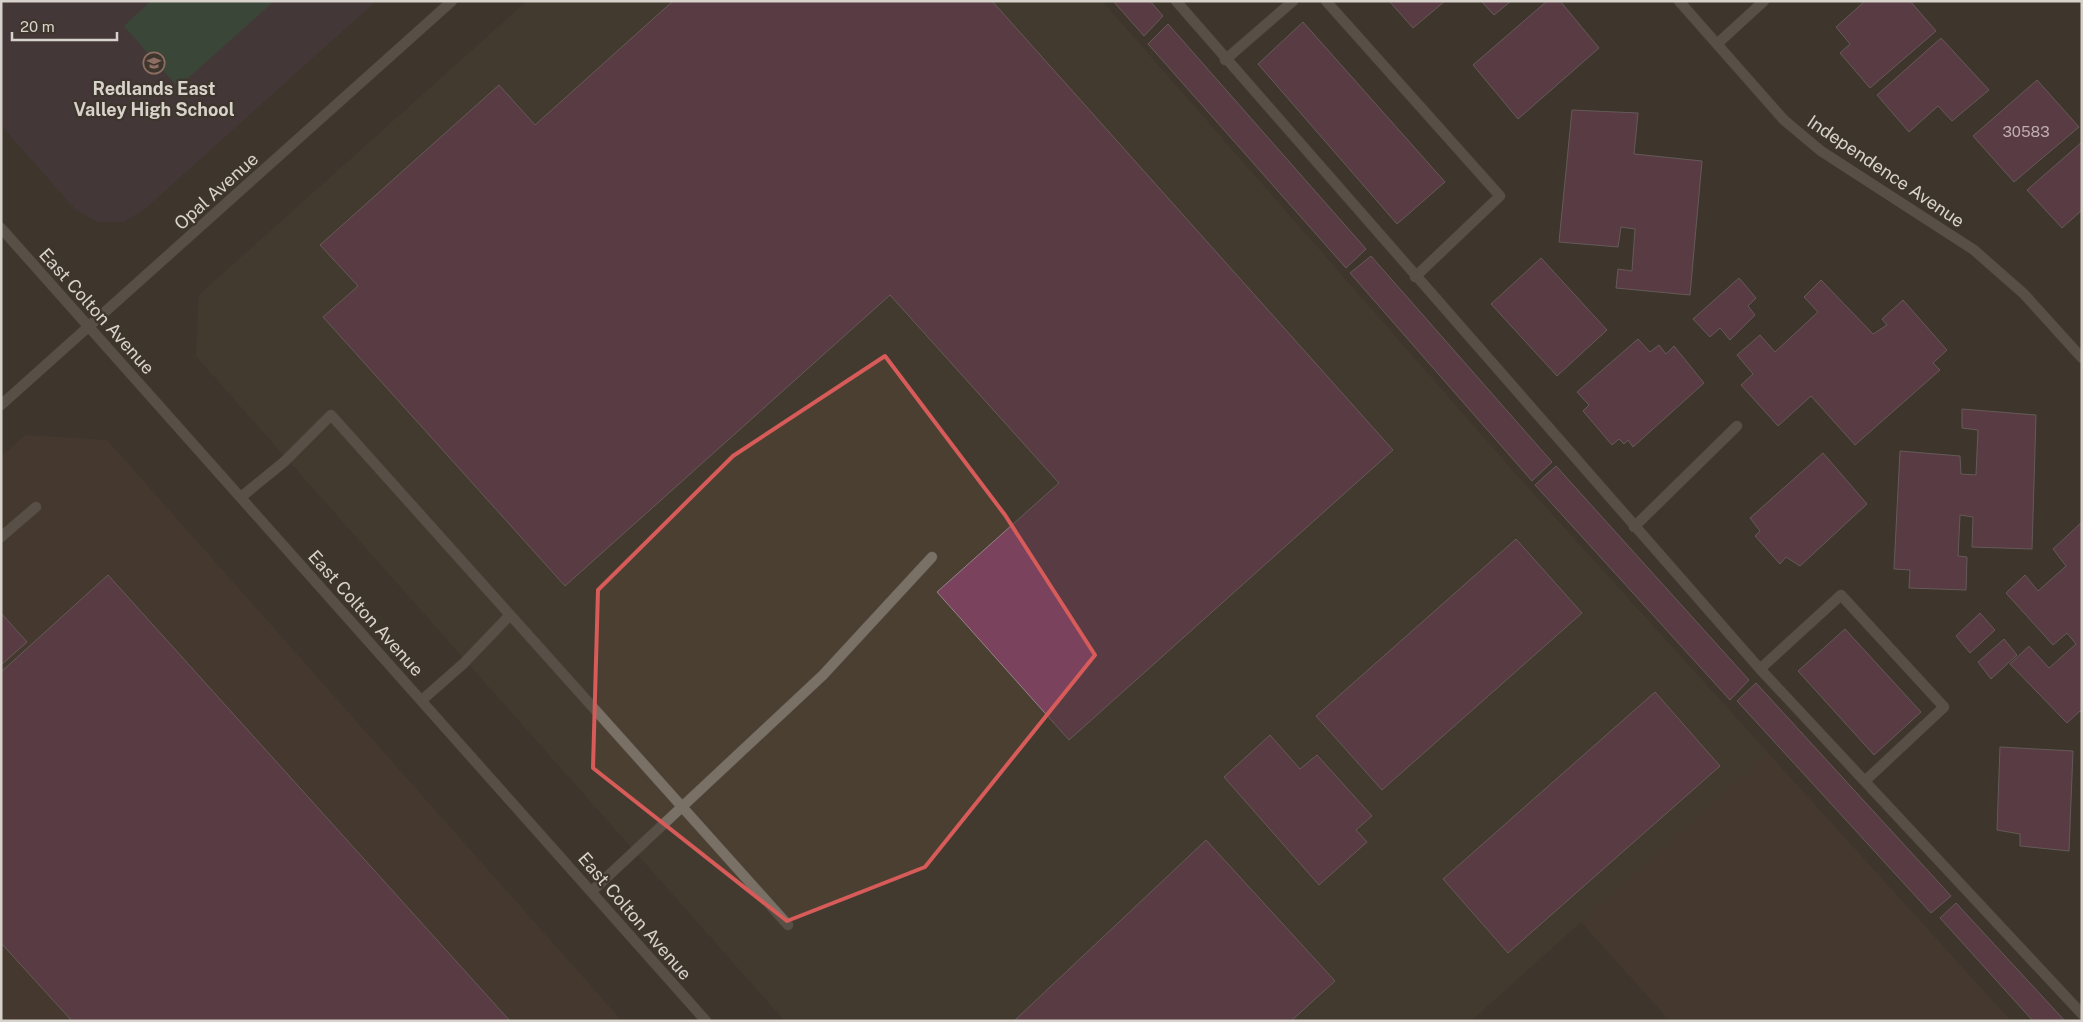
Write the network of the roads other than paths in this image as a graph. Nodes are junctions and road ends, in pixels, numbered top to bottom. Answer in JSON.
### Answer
{"nodes":[{"id":1,"x":452,"y":1,"type":"edge"},
{"id":2,"x":1176,"y":1,"type":"edge"},
{"id":3,"x":1293,"y":1,"type":"edge"},
{"id":4,"x":1326,"y":1,"type":"edge"},
{"id":5,"x":1679,"y":1,"type":"edge"},
{"id":6,"x":1764,"y":1,"type":"edge"},
{"id":7,"x":1716,"y":44,"type":"junction"},
{"id":8,"x":1225,"y":60,"type":"junction"},
{"id":9,"x":1,"y":228,"type":"edge"},
{"id":10,"x":1415,"y":277,"type":"junction"},
{"id":11,"x":88,"y":326,"type":"junction"},
{"id":12,"x":2082,"y":358,"type":"edge"},
{"id":13,"x":1,"y":405,"type":"edge"},
{"id":14,"x":1737,"y":426,"type":"dead end"},
{"id":15,"x":241,"y":497,"type":"junction"},
{"id":16,"x":36,"y":507,"type":"dead end"},
{"id":17,"x":1634,"y":527,"type":"junction"},
{"id":18,"x":1,"y":537,"type":"edge"},
{"id":19,"x":932,"y":557,"type":"dead end"},
{"id":20,"x":510,"y":615,"type":"junction"},
{"id":21,"x":1760,"y":669,"type":"junction"},
{"id":22,"x":422,"y":700,"type":"junction"},
{"id":23,"x":1865,"y":781,"type":"junction"},
{"id":24,"x":682,"y":807,"type":"junction"},
{"id":25,"x":592,"y":891,"type":"junction"},
{"id":26,"x":788,"y":925,"type":"dead end"},
{"id":27,"x":2082,"y":1014,"type":"edge"},
{"id":28,"x":706,"y":1021,"type":"edge"}],
"edges":[{"from":1,"to":11,"type":"street","name":"Opal Avenue"},
{"from":2,"to":8,"type":"street"},
{"from":3,"to":8,"type":"street"},
{"from":4,"to":10,"type":"street"},
{"from":5,"to":7,"type":"street","name":"Independence Avenue"},
{"from":6,"to":7,"type":"street"},
{"from":7,"to":12,"type":"street","name":"Independence Avenue"},
{"from":8,"to":10,"type":"street"},
{"from":9,"to":11,"type":"street","name":"East Colton Avenue"},
{"from":10,"to":17,"type":"street"},
{"from":11,"to":13,"type":"street","name":"Opal Avenue"},
{"from":11,"to":15,"type":"street","name":"East Colton Avenue"},
{"from":14,"to":17,"type":"street"},
{"from":15,"to":20,"type":"street"},
{"from":15,"to":22,"type":"street","name":"East Colton Avenue"},
{"from":16,"to":18,"type":"street"},
{"from":17,"to":21,"type":"street"},
{"from":19,"to":24,"type":"street"},
{"from":20,"to":22,"type":"street"},
{"from":20,"to":24,"type":"street"},
{"from":21,"to":23,"type":"street"},
{"from":21,"to":23,"type":"street"},
{"from":22,"to":25,"type":"street","name":"East Colton Avenue"},
{"from":23,"to":27,"type":"street"},
{"from":24,"to":25,"type":"street"},
{"from":24,"to":26,"type":"street"},
{"from":25,"to":28,"type":"street","name":"East Colton Avenue"}]}
